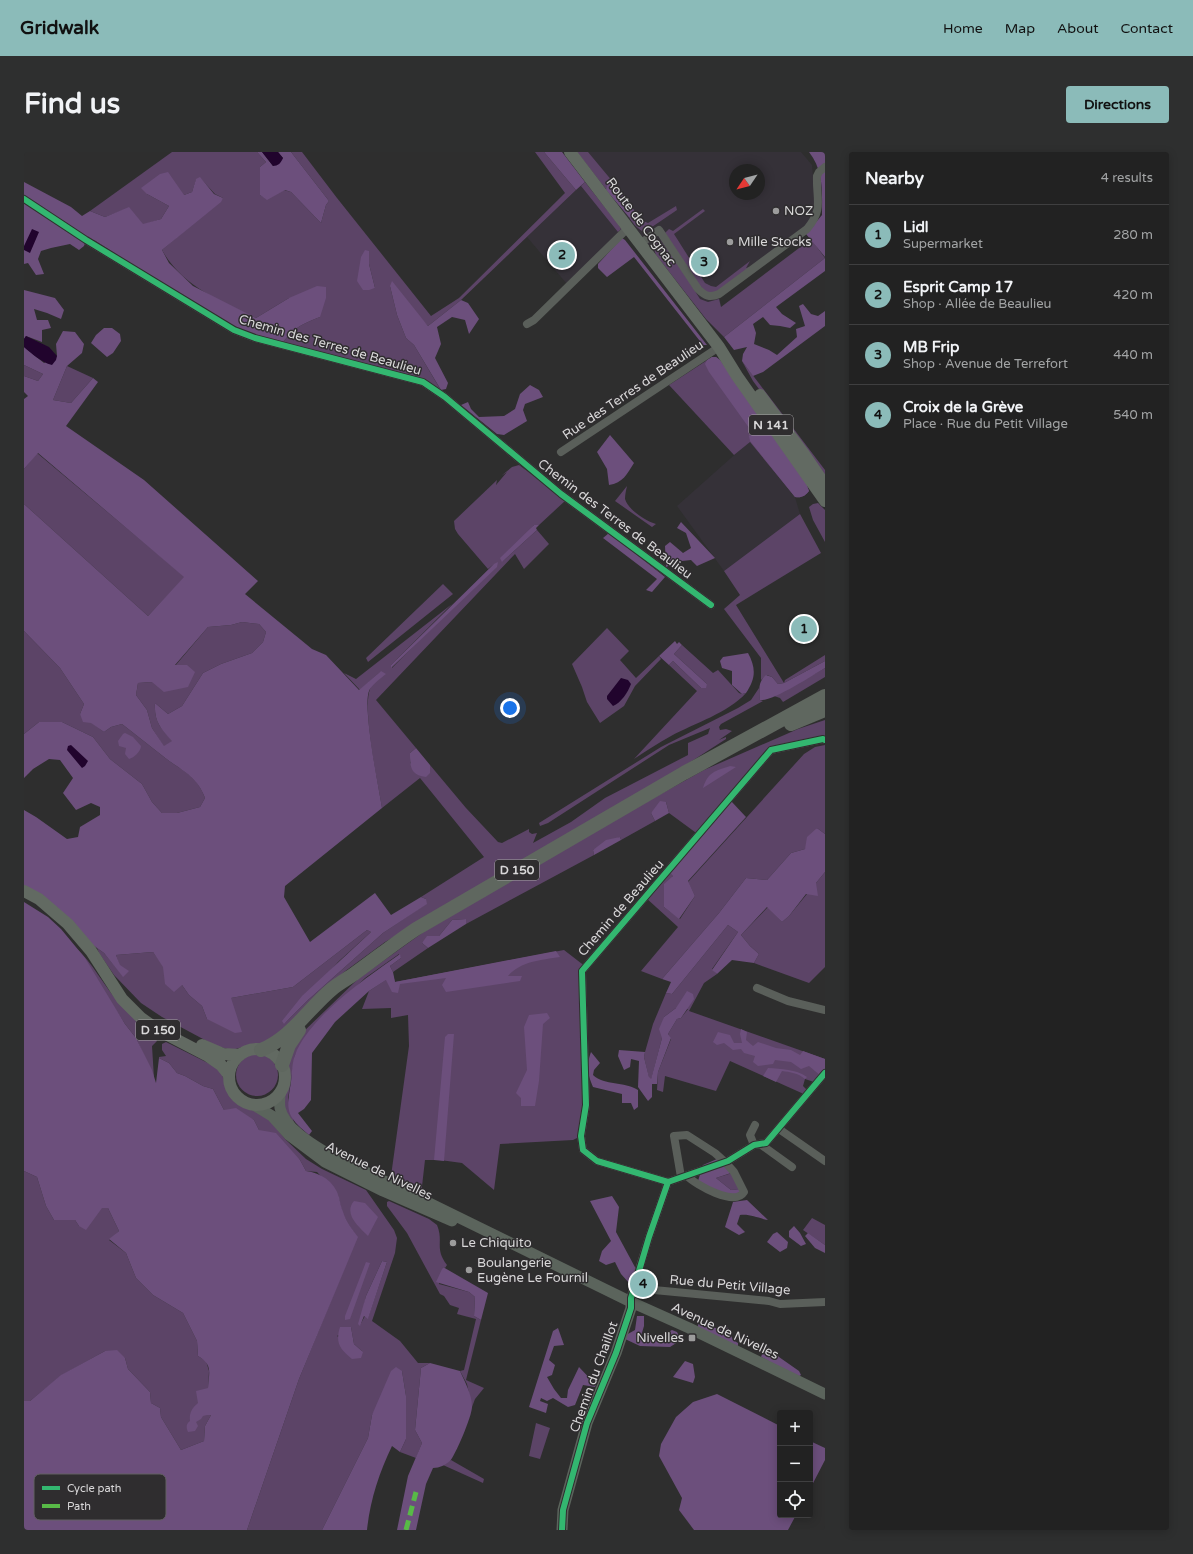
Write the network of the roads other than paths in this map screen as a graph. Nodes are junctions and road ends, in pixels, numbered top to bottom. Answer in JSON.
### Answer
{"nodes":[{"id":1,"x":570,"y":152,"type":"edge"},
{"id":2,"x":825,"y":167,"type":"edge"},
{"id":3,"x":24,"y":199,"type":"edge"},
{"id":4,"x":628,"y":228,"type":"junction"},
{"id":5,"x":640,"y":244,"type":"junction"},
{"id":6,"x":527,"y":324,"type":"dead end"},
{"id":7,"x":719,"y":347,"type":"junction"},
{"id":8,"x":561,"y":452,"type":"dead end"},
{"id":9,"x":825,"y":485,"type":"edge"},
{"id":10,"x":825,"y":502,"type":"edge"},
{"id":11,"x":711,"y":605,"type":"dead end"},
{"id":12,"x":825,"y":686,"type":"edge"},
{"id":13,"x":825,"y":696,"type":"edge"},
{"id":14,"x":825,"y":710,"type":"edge"},
{"id":15,"x":825,"y":740,"type":"edge"},
{"id":16,"x":684,"y":773,"type":"junction"},
{"id":17,"x":24,"y":891,"type":"edge"},
{"id":18,"x":102,"y":968,"type":"junction"},
{"id":19,"x":354,"y":974,"type":"junction"},
{"id":20,"x":757,"y":988,"type":"dead end"},
{"id":21,"x":825,"y":1010,"type":"edge"},
{"id":22,"x":261,"y":1050,"type":"junction"},
{"id":23,"x":240,"y":1055,"type":"junction"},
{"id":24,"x":282,"y":1066,"type":"junction"},
{"id":25,"x":825,"y":1073,"type":"edge"},
{"id":26,"x":229,"y":1075,"type":"junction"},
{"id":27,"x":280,"y":1092,"type":"junction"},
{"id":28,"x":254,"y":1105,"type":"junction"},
{"id":29,"x":755,"y":1125,"type":"dead end"},
{"id":30,"x":779,"y":1129,"type":"junction"},
{"id":31,"x":757,"y":1144,"type":"junction"},
{"id":32,"x":825,"y":1161,"type":"edge"},
{"id":33,"x":725,"y":1162,"type":"junction"},
{"id":34,"x":792,"y":1167,"type":"dead end"},
{"id":35,"x":684,"y":1177,"type":"junction"},
{"id":36,"x":668,"y":1182,"type":"junction"},
{"id":37,"x":505,"y":1241,"type":"junction"},
{"id":38,"x":633,"y":1288,"type":"junction"},
{"id":39,"x":631,"y":1302,"type":"junction"},
{"id":40,"x":825,"y":1302,"type":"edge"},
{"id":41,"x":825,"y":1394,"type":"edge"},
{"id":42,"x":562,"y":1530,"type":"edge"}],
"edges":[{"from":1,"to":4,"type":"main road","name":"Route de Cognac","number":"N 141"},
{"from":2,"to":5,"type":"street"},
{"from":3,"to":11,"type":"street","name":"Chemin des Terres de Beaulieu"},
{"from":4,"to":5,"type":"main road","name":"Route de Cognac","number":"N 141"},
{"from":4,"to":6,"type":"street"},
{"from":5,"to":7,"type":"main road","name":"Route de Cognac","number":"N 141"},
{"from":7,"to":8,"type":"street","name":"Rue des Terres de Beaulieu"},
{"from":7,"to":9,"type":"main road","name":"Route de Cognac","number":"N 141"},
{"from":7,"to":10,"type":"main road","name":"Route de Cognac","number":"N 141"},
{"from":12,"to":16,"type":"highway"},
{"from":13,"to":16,"type":"highway"},
{"from":14,"to":16,"type":"highway"},
{"from":15,"to":36,"type":"street","name":"Chemin de Beaulieu"},
{"from":16,"to":19,"type":"highway","number":"D 150"},
{"from":17,"to":18,"type":"main road","number":"D 150"},
{"from":18,"to":23,"type":"main road","number":"D 150"},
{"from":18,"to":26,"type":"main road","number":"D 150"},
{"from":19,"to":22,"type":"highway","number":"D 150"},
{"from":19,"to":24,"type":"highway","number":"D 150"},
{"from":20,"to":21,"type":"street"},
{"from":22,"to":23,"type":"main road"},
{"from":22,"to":24,"type":"main road"},
{"from":23,"to":26,"type":"main road"},
{"from":24,"to":27,"type":"main road"},
{"from":25,"to":30,"type":"street"},
{"from":26,"to":28,"type":"main road"},
{"from":27,"to":28,"type":"main road"},
{"from":27,"to":37,"type":"main road","name":"Avenue de Nivelles"},
{"from":28,"to":37,"type":"main road","name":"Avenue de Nivelles"},
{"from":29,"to":31,"type":"street"},
{"from":30,"to":31,"type":"street"},
{"from":30,"to":32,"type":"street"},
{"from":31,"to":33,"type":"street"},
{"from":31,"to":34,"type":"street"},
{"from":33,"to":35,"type":"street"},
{"from":33,"to":35,"type":"street"},
{"from":33,"to":35,"type":"street"},
{"from":35,"to":36,"type":"street"},
{"from":36,"to":38,"type":"street"},
{"from":37,"to":39,"type":"main road","name":"Avenue de Nivelles"},
{"from":38,"to":39,"type":"street"},
{"from":38,"to":40,"type":"street","name":"Rue du Petit Village"},
{"from":39,"to":41,"type":"main road","name":"Avenue de Nivelles"},
{"from":39,"to":42,"type":"main road","name":"Chemin du Chaillot"}]}
